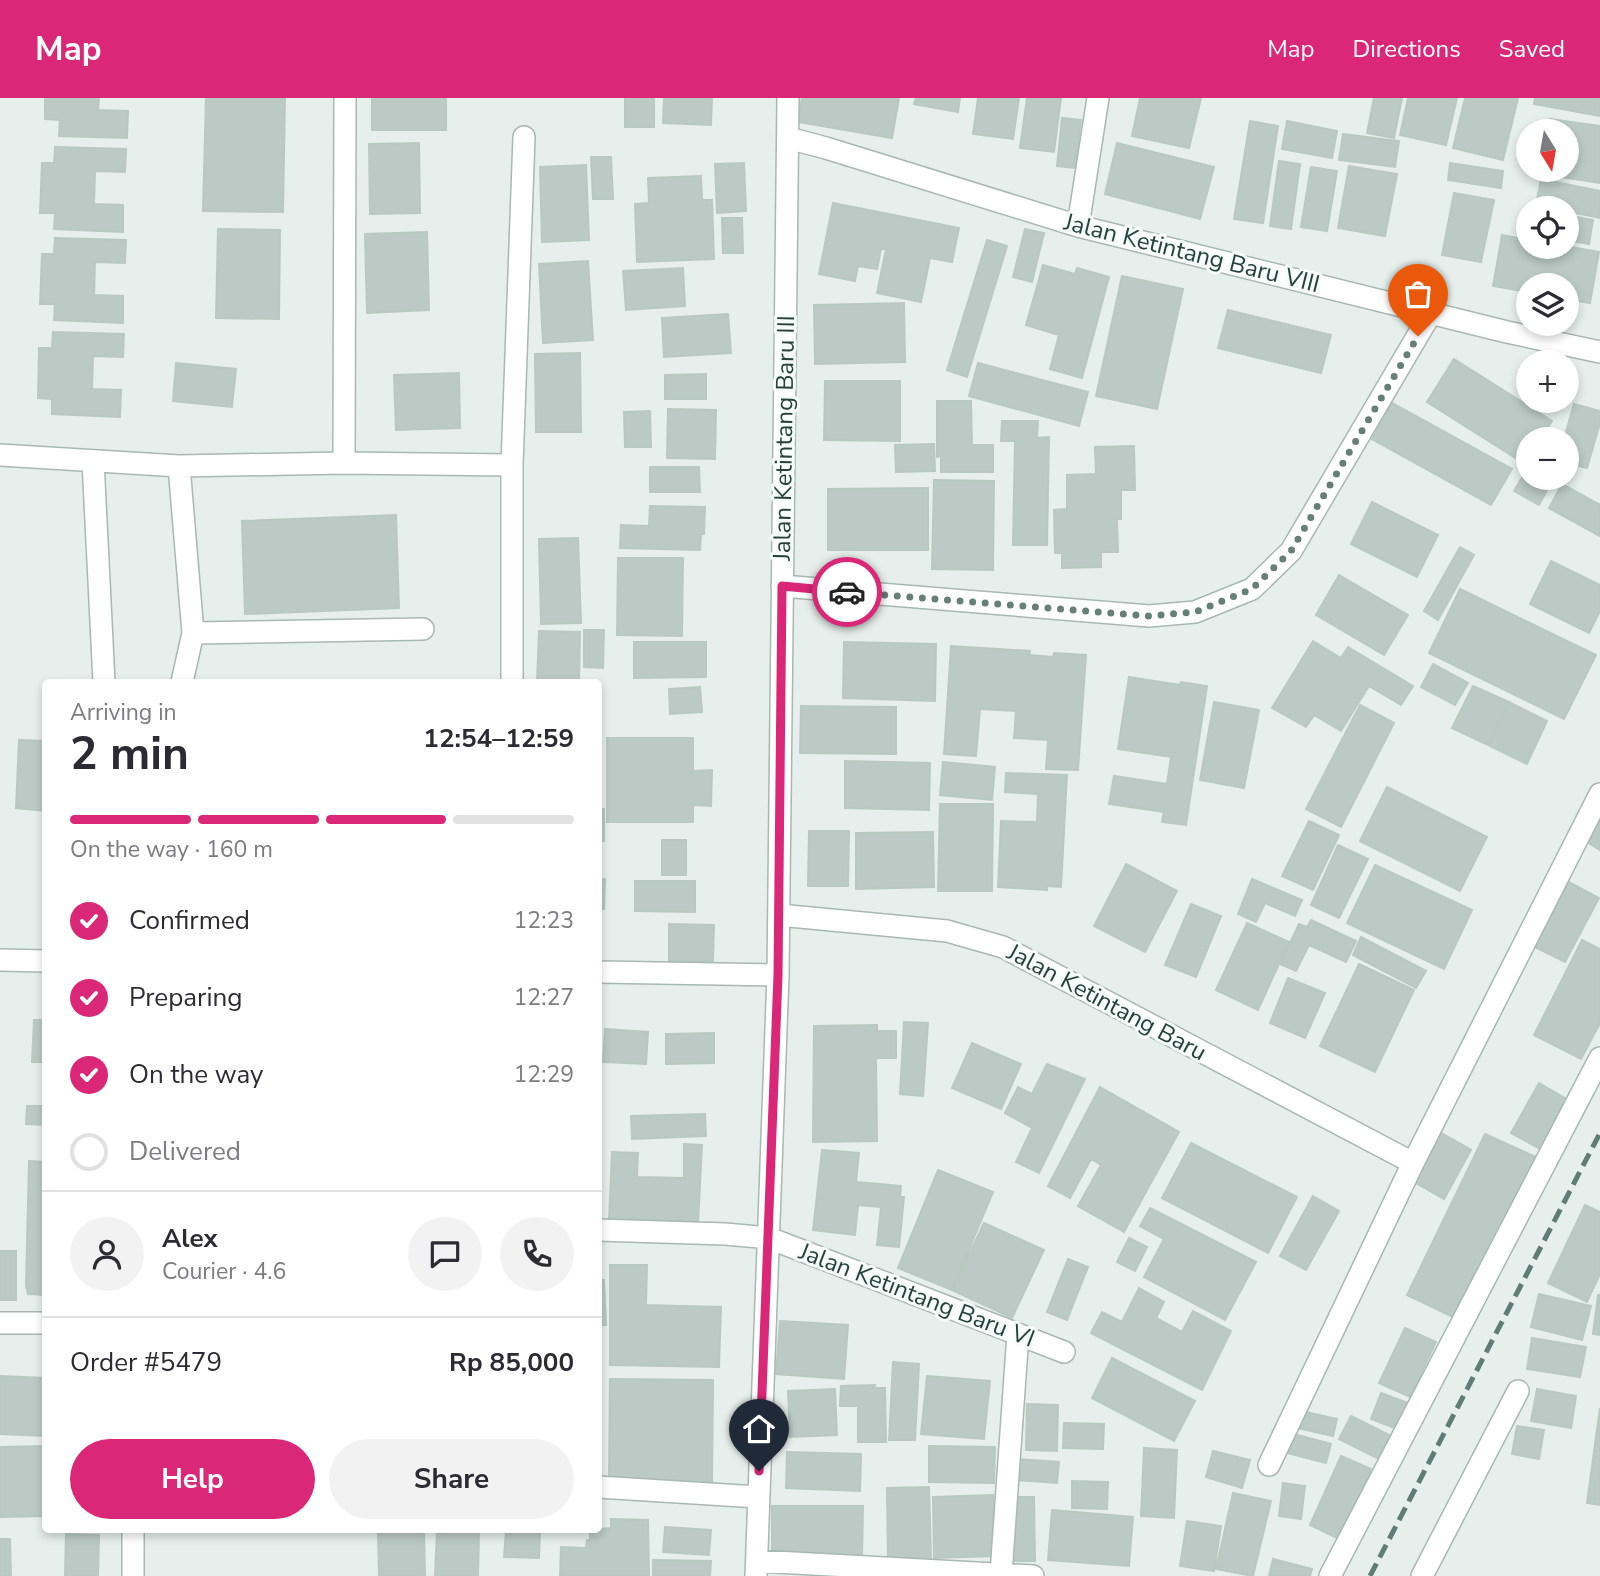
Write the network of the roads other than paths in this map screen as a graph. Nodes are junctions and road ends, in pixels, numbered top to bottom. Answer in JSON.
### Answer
{"nodes":[{"id":1,"x":345,"y":98,"type":"edge"},
{"id":2,"x":788,"y":98,"type":"edge"},
{"id":3,"x":1097,"y":98,"type":"edge"},
{"id":4,"x":524,"y":137,"type":"dead end"},
{"id":5,"x":788,"y":138,"type":"junction"},
{"id":6,"x":1078,"y":226,"type":"junction"},
{"id":7,"x":1431,"y":313,"type":"junction"},
{"id":8,"x":1600,"y":352,"type":"edge"},
{"id":9,"x":0,"y":455,"type":"edge"},
{"id":10,"x":93,"y":461,"type":"junction"},
{"id":11,"x":344,"y":463,"type":"junction"},
{"id":12,"x":512,"y":464,"type":"junction"},
{"id":13,"x":179,"y":466,"type":"junction"},
{"id":14,"x":782,"y":586,"type":"junction"},
{"id":15,"x":423,"y":629,"type":"dead end"},
{"id":16,"x":193,"y":632,"type":"junction"},
{"id":17,"x":104,"y":679,"type":"edge"},
{"id":18,"x":183,"y":679,"type":"edge"},
{"id":19,"x":512,"y":679,"type":"edge"},
{"id":20,"x":1600,"y":794,"type":"edge"},
{"id":21,"x":779,"y":915,"type":"junction"},
{"id":22,"x":0,"y":960,"type":"edge"},
{"id":23,"x":42,"y":961,"type":"edge"},
{"id":24,"x":602,"y":972,"type":"edge"},
{"id":25,"x":778,"y":975,"type":"junction"},
{"id":26,"x":1600,"y":1058,"type":"edge"},
{"id":27,"x":1413,"y":1163,"type":"junction"},
{"id":28,"x":602,"y":1230,"type":"edge"},
{"id":29,"x":769,"y":1238,"type":"junction"},
{"id":30,"x":0,"y":1323,"type":"edge"},
{"id":31,"x":42,"y":1323,"type":"edge"},
{"id":32,"x":1018,"y":1334,"type":"junction"},
{"id":33,"x":1064,"y":1353,"type":"dead end"},
{"id":34,"x":1518,"y":1391,"type":"dead end"},
{"id":35,"x":1269,"y":1465,"type":"dead end"},
{"id":36,"x":602,"y":1487,"type":"edge"},
{"id":37,"x":758,"y":1497,"type":"junction"},
{"id":38,"x":1447,"y":1526,"type":"junction"},
{"id":39,"x":133,"y":1533,"type":"edge"},
{"id":40,"x":757,"y":1568,"type":"edge"},
{"id":41,"x":1001,"y":1574,"type":"edge"},
{"id":42,"x":132,"y":1576,"type":"edge"},
{"id":43,"x":1033,"y":1576,"type":"edge"},
{"id":44,"x":1330,"y":1576,"type":"edge"},
{"id":45,"x":1422,"y":1576,"type":"edge"},
{"id":46,"x":1440,"y":1576,"type":"edge"}],
"edges":[{"from":1,"to":11,"type":"street"},
{"from":2,"to":5,"type":"street","name":"Jalan Ketintang Baru III"},
{"from":3,"to":6,"type":"street"},
{"from":4,"to":12,"type":"street"},
{"from":5,"to":6,"type":"street","name":"Jalan Ketintang Baru VIII"},
{"from":5,"to":14,"type":"street","name":"Jalan Ketintang Baru III"},
{"from":6,"to":7,"type":"street","name":"Jalan Ketintang Baru VIII"},
{"from":7,"to":8,"type":"street","name":"Jalan Ketintang Baru VIII"},
{"from":7,"to":14,"type":"street"},
{"from":9,"to":10,"type":"street"},
{"from":10,"to":13,"type":"street"},
{"from":10,"to":17,"type":"street"},
{"from":11,"to":12,"type":"street"},
{"from":11,"to":13,"type":"street"},
{"from":12,"to":19,"type":"street"},
{"from":13,"to":16,"type":"street"},
{"from":14,"to":21,"type":"street","name":"Jalan Ketintang Baru III"},
{"from":15,"to":16,"type":"street"},
{"from":16,"to":18,"type":"street"},
{"from":20,"to":27,"type":"street"},
{"from":21,"to":25,"type":"street","name":"Jalan Ketintang Baru III"},
{"from":21,"to":27,"type":"street","name":"Jalan Ketintang Baru"},
{"from":22,"to":23,"type":"street"},
{"from":24,"to":25,"type":"street"},
{"from":25,"to":29,"type":"street","name":"Jalan Ketintang Baru III"},
{"from":26,"to":44,"type":"street"},
{"from":27,"to":35,"type":"street"},
{"from":28,"to":29,"type":"street","name":"Jalan Ketintang Baru VI"},
{"from":29,"to":32,"type":"street","name":"Jalan Ketintang Baru VI"},
{"from":29,"to":37,"type":"street","name":"Jalan Ketintang Baru III"},
{"from":30,"to":31,"type":"street"},
{"from":32,"to":33,"type":"street","name":"Jalan Ketintang Baru VI"},
{"from":32,"to":41,"type":"street"},
{"from":34,"to":38,"type":"street"},
{"from":36,"to":37,"type":"street"},
{"from":37,"to":40,"type":"street","name":"Jalan Ketintang Baru III"},
{"from":38,"to":45,"type":"street"},
{"from":38,"to":46,"type":"street"},
{"from":39,"to":42,"type":"street"},
{"from":40,"to":41,"type":"street"},
{"from":41,"to":43,"type":"street"}]}
